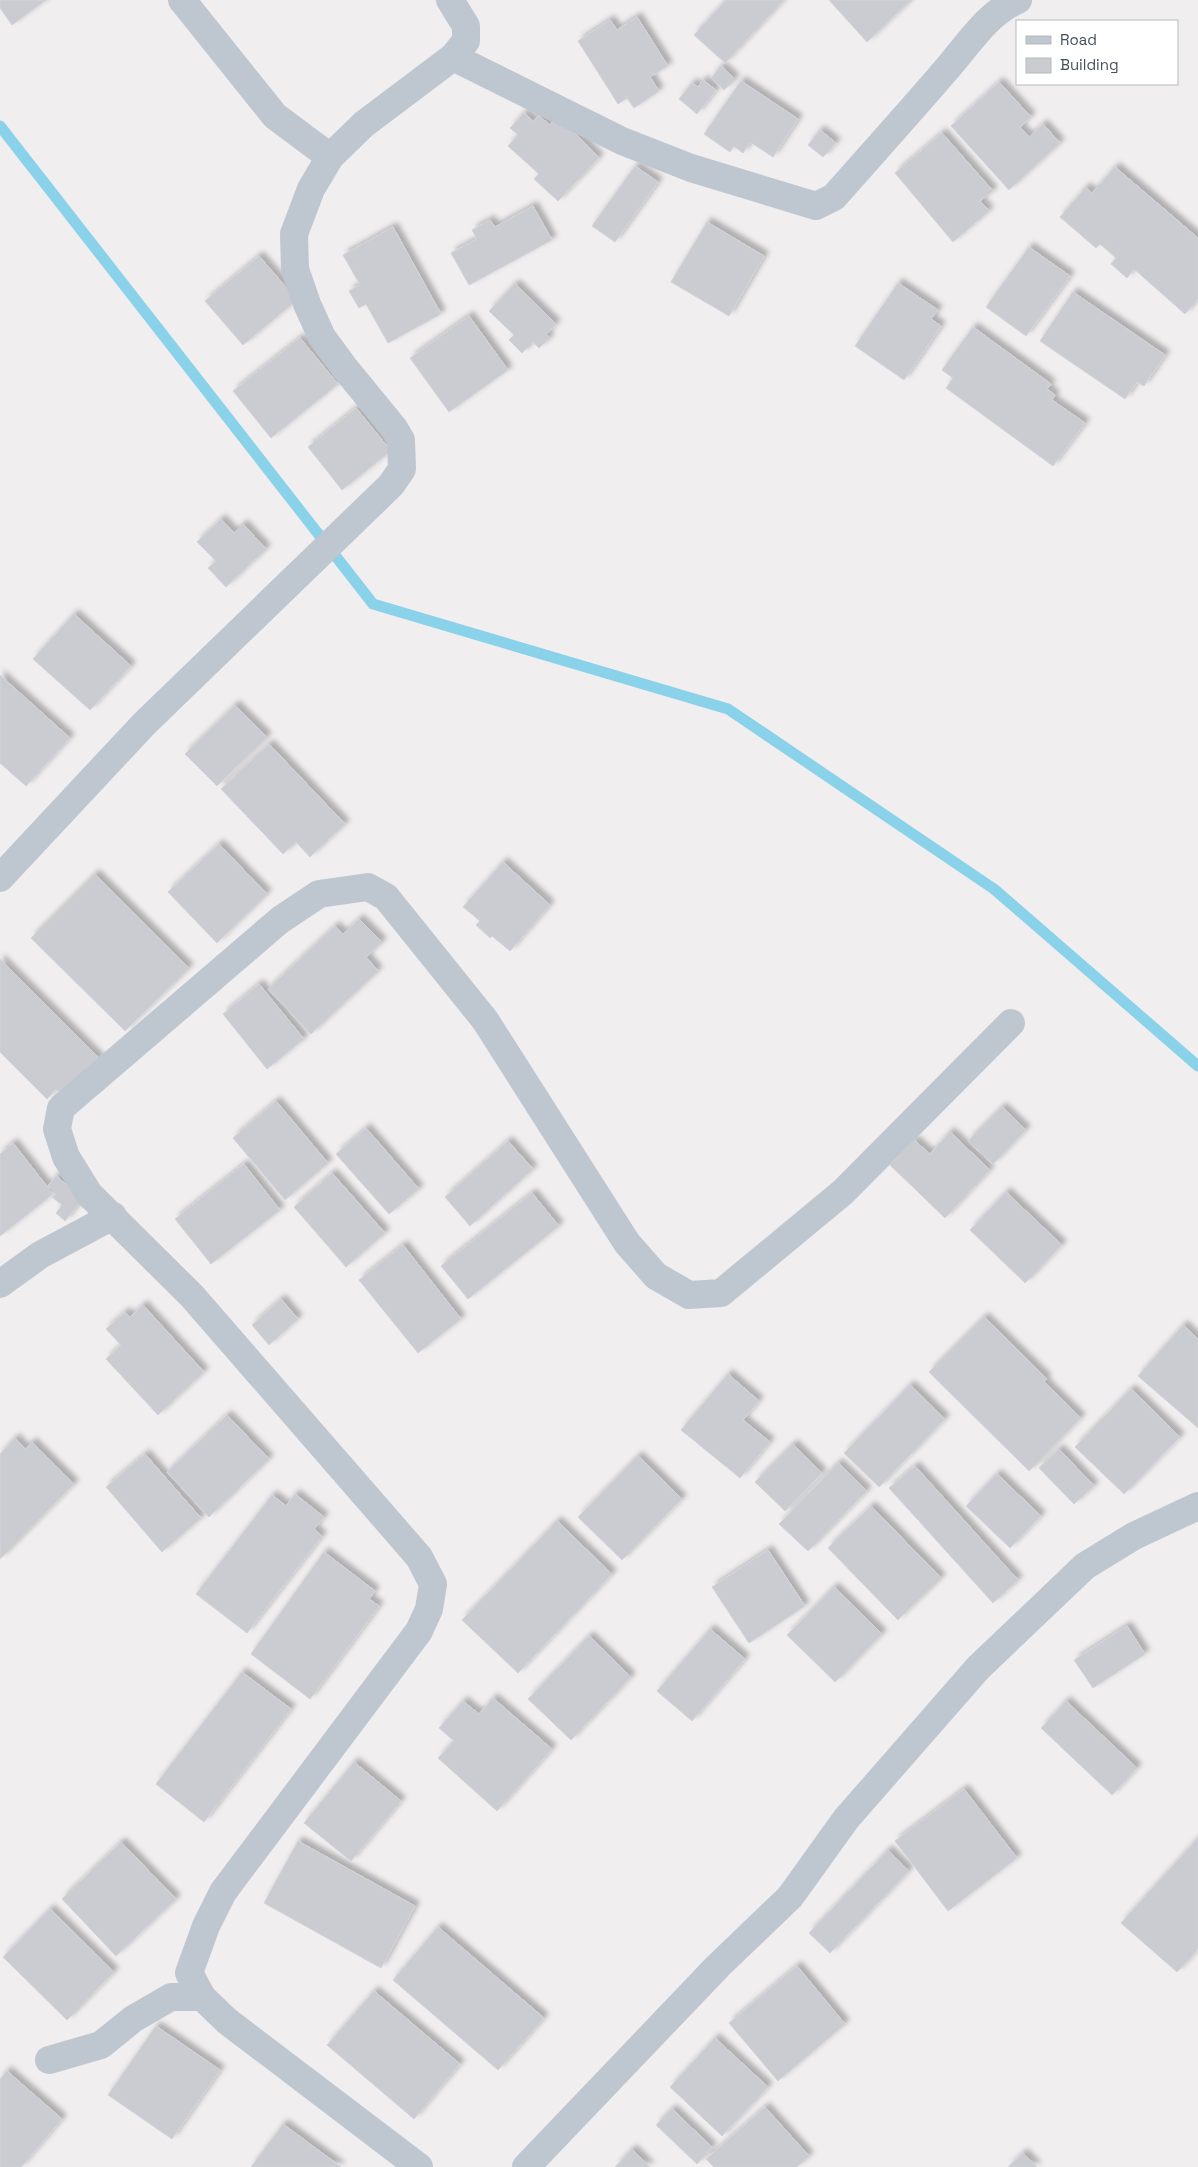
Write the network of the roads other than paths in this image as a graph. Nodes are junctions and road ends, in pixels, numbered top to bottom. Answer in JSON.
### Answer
{"nodes":[{"id":1,"x":182,"y":0,"type":"edge"},
{"id":2,"x":450,"y":0,"type":"edge"},
{"id":3,"x":1018,"y":0,"type":"edge"},
{"id":4,"x":453,"y":57,"type":"junction"},
{"id":5,"x":330,"y":157,"type":"junction"},
{"id":6,"x":0,"y":878,"type":"edge"},
{"id":7,"x":1011,"y":1023,"type":"dead end"},
{"id":8,"x":113,"y":1216,"type":"junction"},
{"id":9,"x":0,"y":1284,"type":"edge"},
{"id":10,"x":1198,"y":1506,"type":"edge"},
{"id":11,"x":202,"y":1996,"type":"junction"},
{"id":12,"x":49,"y":2060,"type":"dead end"},
{"id":13,"x":419,"y":2167,"type":"edge"},
{"id":14,"x":526,"y":2167,"type":"edge"}],
"edges":[{"from":1,"to":5,"type":"street"},
{"from":2,"to":4,"type":"street"},
{"from":3,"to":4,"type":"street"},
{"from":4,"to":5,"type":"street"},
{"from":5,"to":6,"type":"street"},
{"from":7,"to":8,"type":"street"},
{"from":8,"to":9,"type":"street"},
{"from":8,"to":11,"type":"street"},
{"from":10,"to":14,"type":"street"},
{"from":11,"to":12,"type":"street"},
{"from":11,"to":13,"type":"street"}]}
